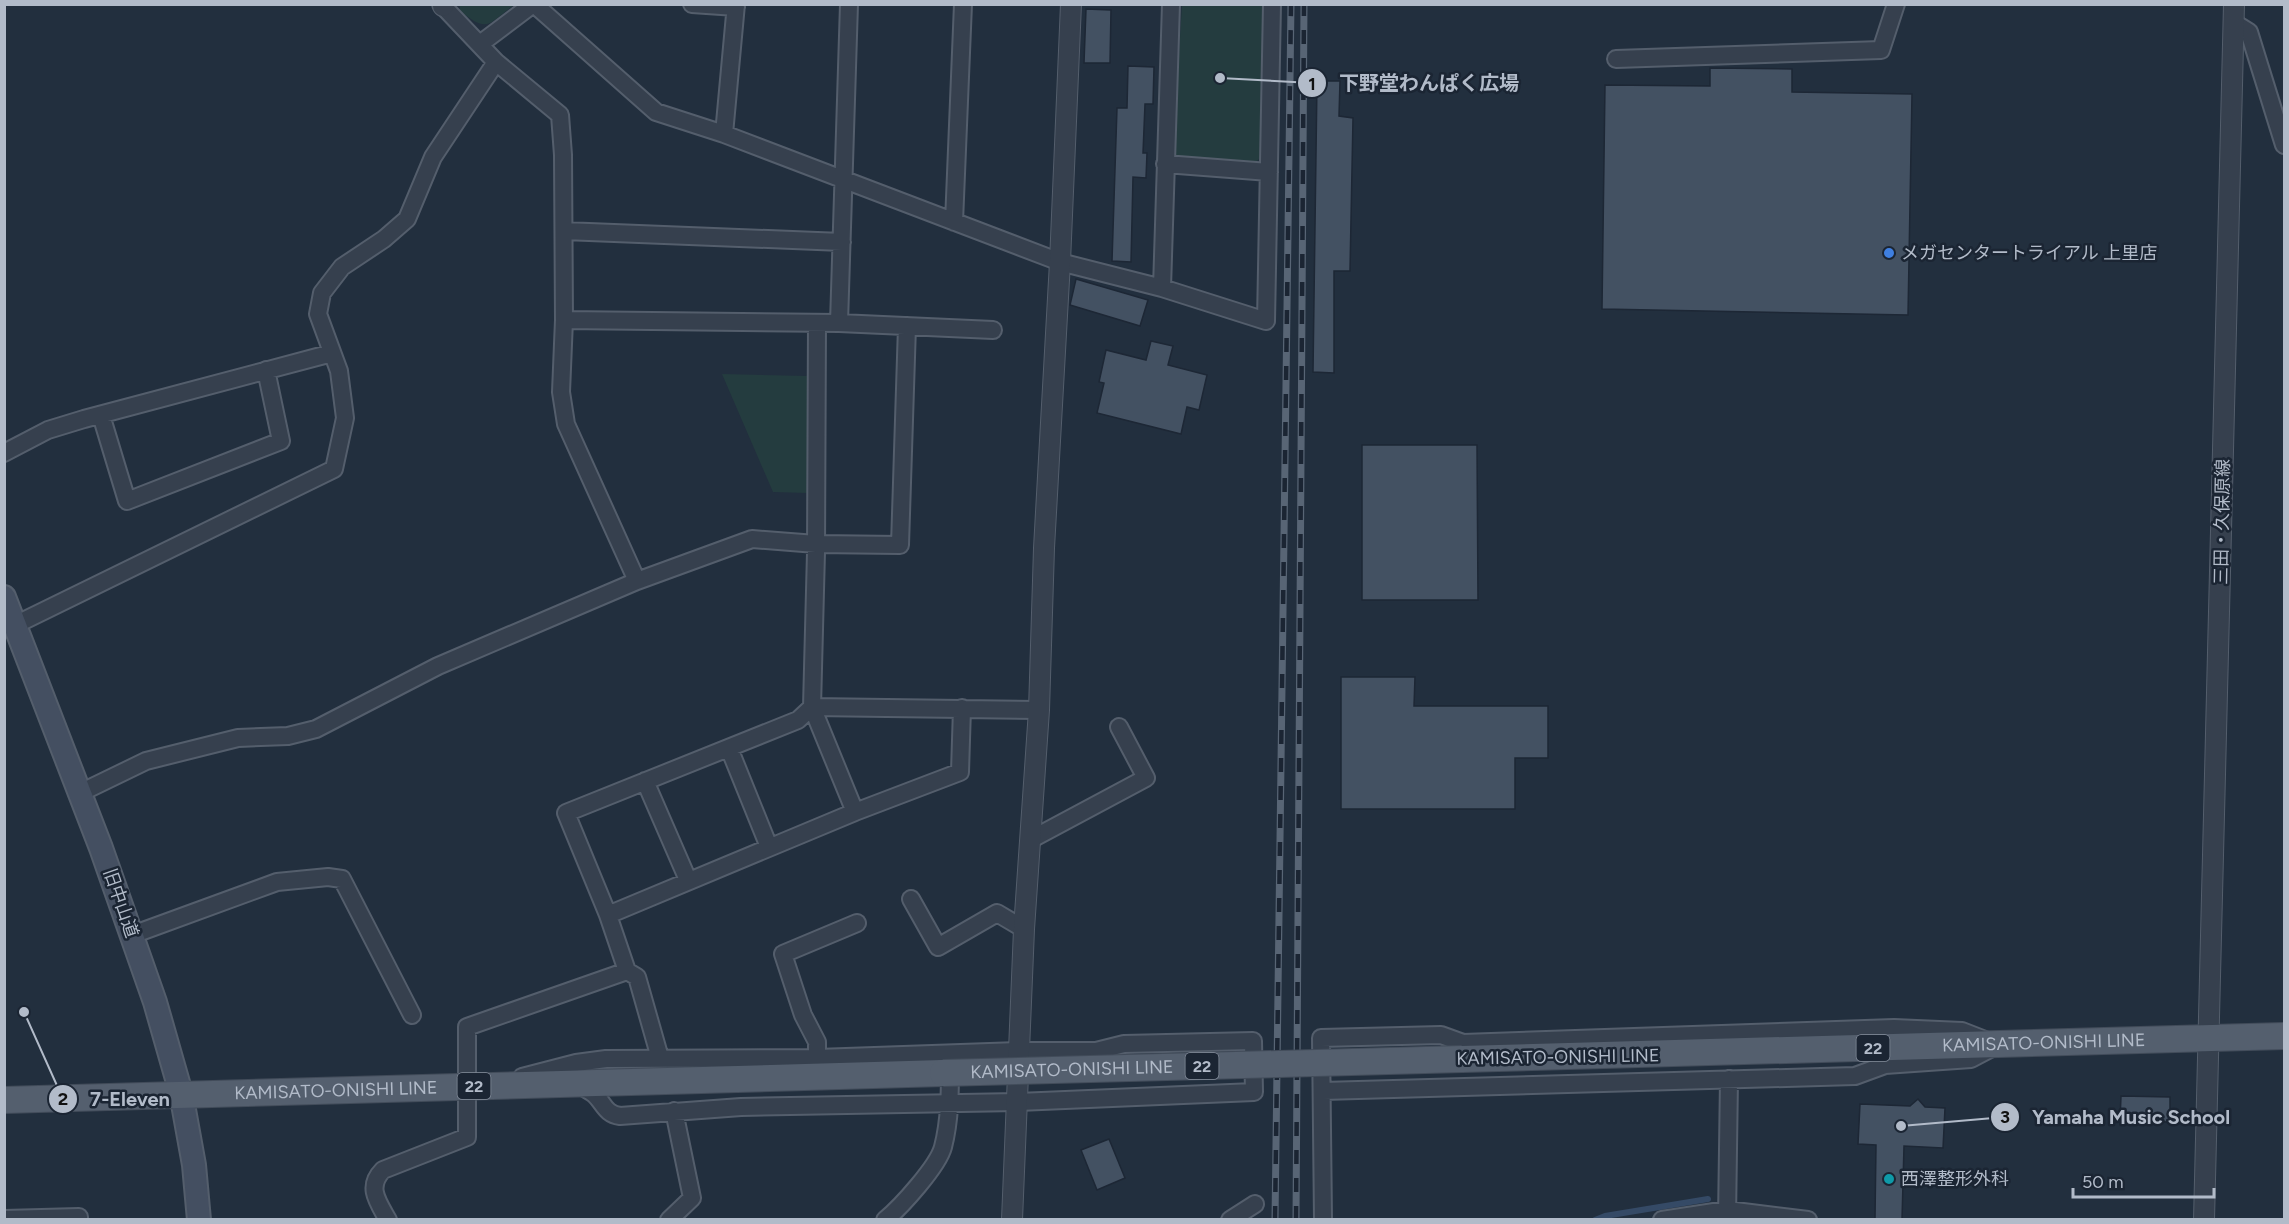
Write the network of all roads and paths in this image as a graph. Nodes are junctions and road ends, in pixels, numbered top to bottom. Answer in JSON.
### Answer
{"nodes":[{"id":1,"x":534,"y":4,"type":"edge"},
{"id":2,"x":692,"y":4,"type":"edge"},
{"id":3,"x":849,"y":4,"type":"edge"},
{"id":4,"x":963,"y":4,"type":"edge"},
{"id":5,"x":1071,"y":4,"type":"edge"},
{"id":6,"x":1171,"y":4,"type":"edge"},
{"id":7,"x":1272,"y":4,"type":"edge"},
{"id":8,"x":1896,"y":4,"type":"edge"},
{"id":9,"x":442,"y":5,"type":"edge"},
{"id":10,"x":736,"y":6,"type":"edge"},
{"id":11,"x":2234,"y":13,"type":"edge"},
{"id":12,"x":480,"y":44,"type":"junction"},
{"id":13,"x":1616,"y":59,"type":"dead end"},
{"id":14,"x":496,"y":62,"type":"junction"},
{"id":15,"x":724,"y":134,"type":"junction"},
{"id":16,"x":2284,"y":146,"type":"edge"},
{"id":17,"x":1165,"y":164,"type":"junction"},
{"id":18,"x":1269,"y":172,"type":"junction"},
{"id":19,"x":844,"y":181,"type":"junction"},
{"id":20,"x":954,"y":222,"type":"junction"},
{"id":21,"x":564,"y":231,"type":"junction"},
{"id":22,"x":842,"y":242,"type":"junction"},
{"id":23,"x":1060,"y":262,"type":"junction"},
{"id":24,"x":1162,"y":288,"type":"junction"},
{"id":25,"x":564,"y":320,"type":"junction"},
{"id":26,"x":817,"y":323,"type":"junction"},
{"id":27,"x":839,"y":323,"type":"junction"},
{"id":28,"x":907,"y":326,"type":"junction"},
{"id":29,"x":993,"y":330,"type":"dead end"},
{"id":30,"x":332,"y":353,"type":"junction"},
{"id":31,"x":266,"y":370,"type":"junction"},
{"id":32,"x":101,"y":415,"type":"junction"},
{"id":33,"x":4,"y":453,"type":"edge"},
{"id":34,"x":816,"y":544,"type":"junction"},
{"id":35,"x":637,"y":581,"type":"junction"},
{"id":36,"x":4,"y":597,"type":"edge"},
{"id":37,"x":15,"y":625,"type":"junction"},
{"id":38,"x":812,"y":707,"type":"junction"},
{"id":39,"x":962,"y":708,"type":"junction"},
{"id":40,"x":1039,"y":710,"type":"junction"},
{"id":41,"x":1119,"y":727,"type":"dead end"},
{"id":42,"x":729,"y":748,"type":"junction"},
{"id":43,"x":645,"y":782,"type":"junction"},
{"id":44,"x":80,"y":792,"type":"junction"},
{"id":45,"x":855,"y":812,"type":"junction"},
{"id":46,"x":1030,"y":840,"type":"junction"},
{"id":47,"x":769,"y":847,"type":"junction"},
{"id":48,"x":688,"y":880,"type":"junction"},
{"id":49,"x":911,"y":899,"type":"dead end"},
{"id":50,"x":608,"y":915,"type":"junction"},
{"id":51,"x":857,"y":923,"type":"dead end"},
{"id":52,"x":1024,"y":929,"type":"junction"},
{"id":53,"x":132,"y":935,"type":"junction"},
{"id":54,"x":627,"y":971,"type":"junction"},
{"id":55,"x":412,"y":1015,"type":"dead end"},
{"id":56,"x":2284,"y":1036,"type":"edge"},
{"id":57,"x":2208,"y":1039,"type":"junction"},
{"id":58,"x":1997,"y":1045,"type":"junction"},
{"id":59,"x":1021,"y":1051,"type":"junction"},
{"id":60,"x":660,"y":1058,"type":"junction"},
{"id":61,"x":818,"y":1058,"type":"junction"},
{"id":62,"x":946,"y":1063,"type":"junction"},
{"id":63,"x":1729,"y":1079,"type":"junction"},
{"id":64,"x":576,"y":1083,"type":"junction"},
{"id":65,"x":479,"y":1085,"type":"junction"},
{"id":66,"x":1323,"y":1091,"type":"junction"},
{"id":67,"x":181,"y":1094,"type":"junction"},
{"id":68,"x":4,"y":1100,"type":"edge"},
{"id":69,"x":950,"y":1102,"type":"junction"},
{"id":70,"x":1018,"y":1102,"type":"junction"},
{"id":71,"x":674,"y":1111,"type":"junction"},
{"id":72,"x":1255,"y":1204,"type":"dead end"},
{"id":73,"x":1727,"y":1215,"type":"edge"},
{"id":74,"x":893,"y":1217,"type":"edge"},
{"id":75,"x":4,"y":1219,"type":"edge"},
{"id":76,"x":79,"y":1220,"type":"edge"},
{"id":77,"x":199,"y":1220,"type":"edge"},
{"id":78,"x":388,"y":1220,"type":"edge"},
{"id":79,"x":669,"y":1220,"type":"edge"},
{"id":80,"x":1012,"y":1220,"type":"edge"},
{"id":81,"x":1230,"y":1220,"type":"edge"},
{"id":82,"x":1323,"y":1220,"type":"edge"},
{"id":83,"x":1662,"y":1220,"type":"edge"},
{"id":84,"x":1808,"y":1220,"type":"edge"},
{"id":85,"x":2204,"y":1220,"type":"edge"}],
"edges":[{"from":1,"to":12,"type":"street"},
{"from":1,"to":15,"type":"street"},
{"from":2,"to":10,"type":"street"},
{"from":3,"to":19,"type":"street"},
{"from":4,"to":20,"type":"street"},
{"from":5,"to":23,"type":"street"},
{"from":6,"to":17,"type":"street"},
{"from":7,"to":18,"type":"street"},
{"from":8,"to":13,"type":"street"},
{"from":9,"to":12,"type":"street"},
{"from":10,"to":15,"type":"street"},
{"from":11,"to":16,"type":"street"},
{"from":11,"to":57,"type":"street","name":"三田・久保原線"},
{"from":12,"to":14,"type":"street"},
{"from":14,"to":21,"type":"street"},
{"from":14,"to":30,"type":"street"},
{"from":15,"to":19,"type":"street"},
{"from":17,"to":18,"type":"street"},
{"from":17,"to":24,"type":"street"},
{"from":18,"to":24,"type":"street"},
{"from":19,"to":20,"type":"street"},
{"from":19,"to":22,"type":"street"},
{"from":20,"to":23,"type":"street"},
{"from":21,"to":22,"type":"street"},
{"from":21,"to":25,"type":"street"},
{"from":22,"to":27,"type":"street"},
{"from":23,"to":24,"type":"street"},
{"from":23,"to":40,"type":"street"},
{"from":25,"to":26,"type":"street"},
{"from":25,"to":35,"type":"street"},
{"from":26,"to":27,"type":"street"},
{"from":26,"to":34,"type":"street"},
{"from":27,"to":28,"type":"street"},
{"from":28,"to":29,"type":"street"},
{"from":28,"to":34,"type":"street"},
{"from":30,"to":31,"type":"street"},
{"from":30,"to":37,"type":"street"},
{"from":31,"to":32,"type":"street"},
{"from":31,"to":32,"type":"street"},
{"from":32,"to":33,"type":"street"},
{"from":34,"to":35,"type":"street"},
{"from":34,"to":38,"type":"street"},
{"from":35,"to":44,"type":"street"},
{"from":36,"to":37,"type":"main road","name":"旧中山道"},
{"from":37,"to":44,"type":"main road","name":"旧中山道"},
{"from":38,"to":39,"type":"street"},
{"from":38,"to":42,"type":"street"},
{"from":38,"to":45,"type":"street"},
{"from":39,"to":40,"type":"street"},
{"from":39,"to":45,"type":"street"},
{"from":40,"to":46,"type":"street"},
{"from":41,"to":46,"type":"street"},
{"from":42,"to":43,"type":"street"},
{"from":42,"to":47,"type":"street"},
{"from":43,"to":48,"type":"street"},
{"from":43,"to":50,"type":"street"},
{"from":44,"to":53,"type":"main road","name":"旧中山道"},
{"from":45,"to":47,"type":"street"},
{"from":46,"to":52,"type":"street"},
{"from":47,"to":48,"type":"street"},
{"from":48,"to":50,"type":"street"},
{"from":49,"to":52,"type":"street"},
{"from":50,"to":54,"type":"street"},
{"from":51,"to":61,"type":"street"},
{"from":52,"to":59,"type":"street"},
{"from":53,"to":55,"type":"street"},
{"from":53,"to":67,"type":"main road","name":"旧中山道"},
{"from":54,"to":60,"type":"street"},
{"from":54,"to":65,"type":"street"},
{"from":56,"to":57,"type":"main road","name":"KAMISATO-ONISHI LINE","number":"22"},
{"from":57,"to":58,"type":"main road","name":"KAMISATO-ONISHI LINE","number":"22"},
{"from":57,"to":85,"type":"street","name":"三田・久保原線"},
{"from":58,"to":62,"type":"main road","name":"KAMISATO-ONISHI LINE","number":"22","bridge":true},
{"from":58,"to":63,"type":"street"},
{"from":58,"to":66,"type":"street"},
{"from":59,"to":62,"type":"street"},
{"from":59,"to":70,"type":"street"},
{"from":59,"to":70,"type":"street"},
{"from":60,"to":61,"type":"street"},
{"from":60,"to":65,"type":"street"},
{"from":61,"to":62,"type":"street"},
{"from":62,"to":64,"type":"main road","name":"KAMISATO-ONISHI LINE","number":"22"},
{"from":62,"to":69,"type":"street"},
{"from":63,"to":66,"type":"street"},
{"from":63,"to":73,"type":"street"},
{"from":64,"to":65,"type":"main road","name":"KAMISATO-ONISHI LINE","number":"22"},
{"from":64,"to":71,"type":"street"},
{"from":65,"to":67,"type":"main road","name":"KAMISATO-ONISHI LINE","number":"22"},
{"from":65,"to":78,"type":"street"},
{"from":66,"to":82,"type":"street"},
{"from":67,"to":68,"type":"main road","name":"KAMISATO-ONISHI LINE","number":"22"},
{"from":67,"to":77,"type":"main road","name":"旧中山道"},
{"from":69,"to":70,"type":"street"},
{"from":69,"to":71,"type":"street"},
{"from":69,"to":74,"type":"street"},
{"from":70,"to":80,"type":"street"},
{"from":71,"to":79,"type":"street"},
{"from":72,"to":81,"type":"street"},
{"from":73,"to":83,"type":"street"},
{"from":73,"to":84,"type":"street"},
{"from":75,"to":76,"type":"street"}]}
